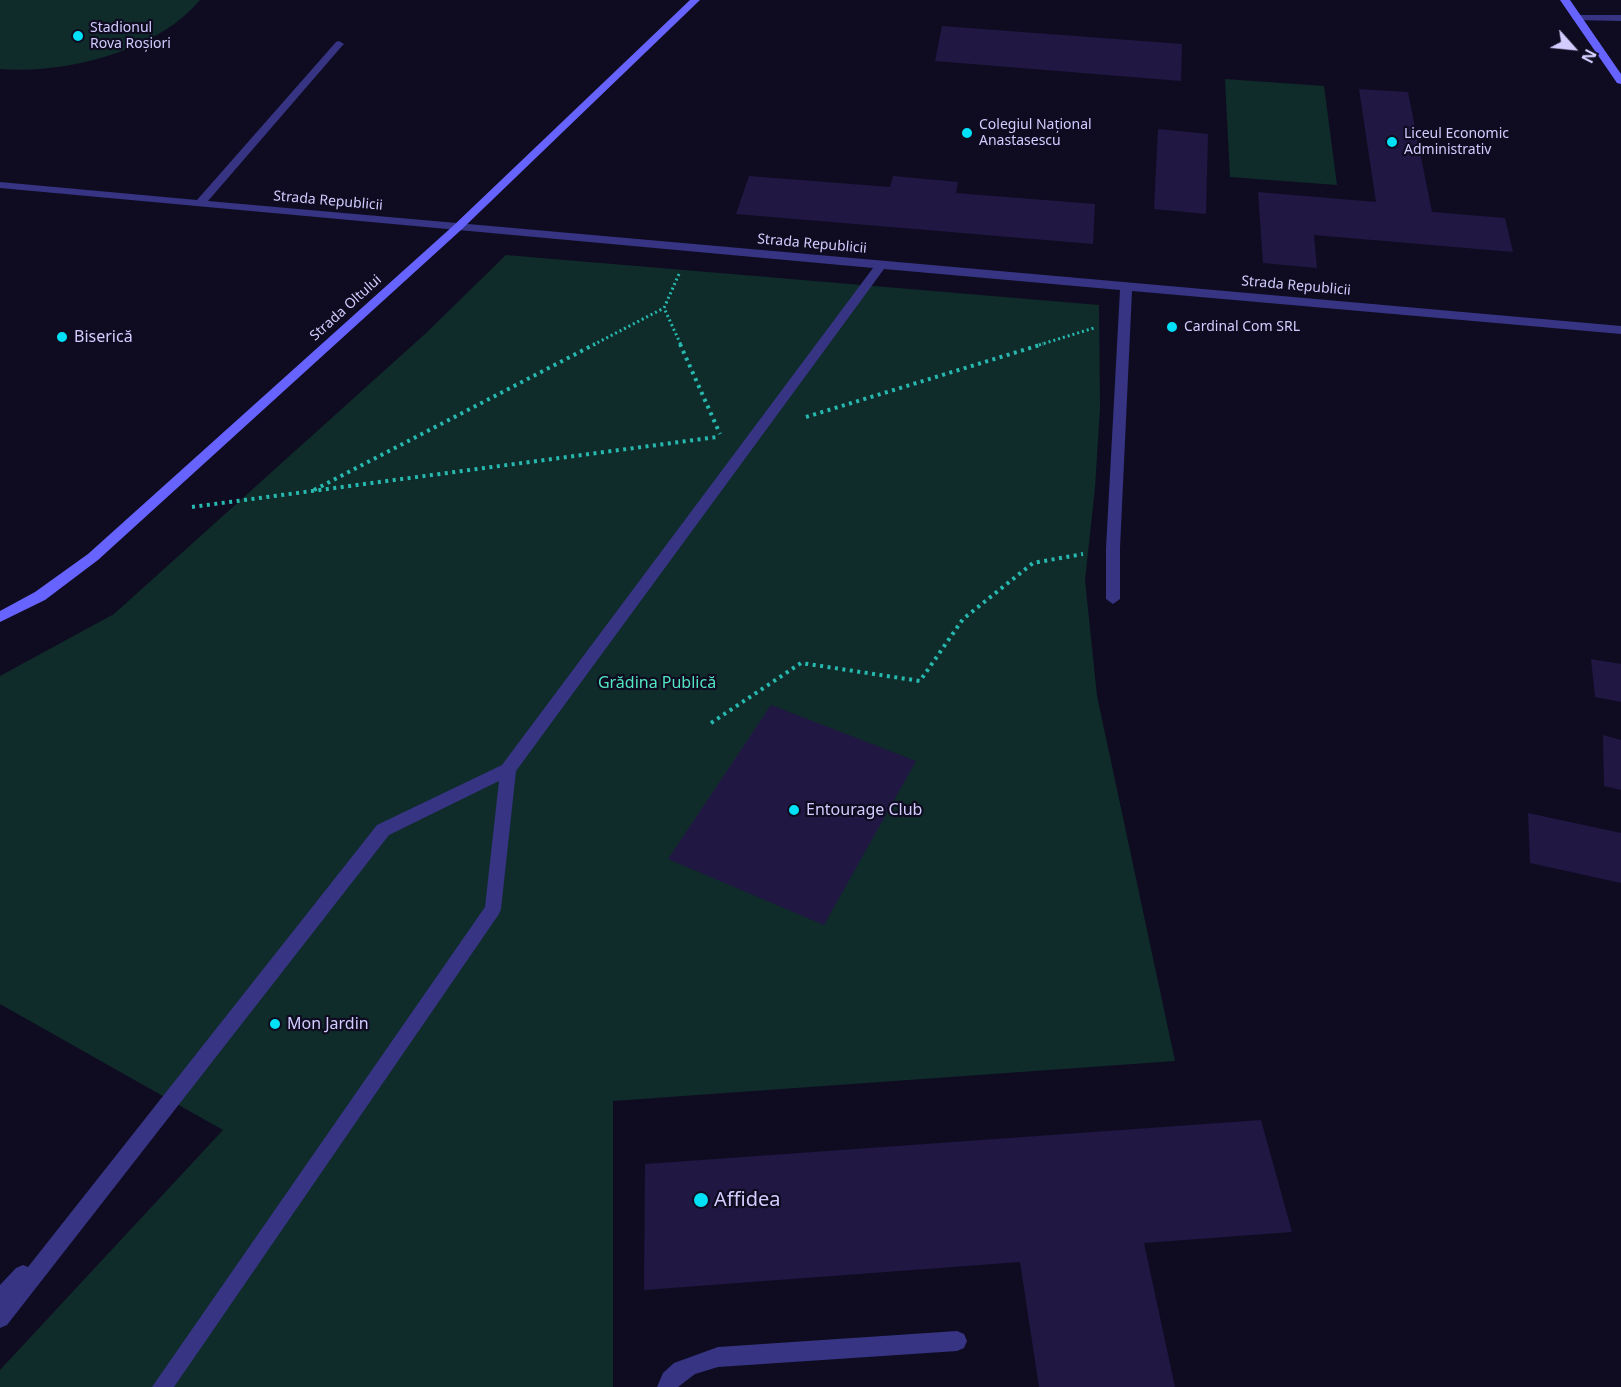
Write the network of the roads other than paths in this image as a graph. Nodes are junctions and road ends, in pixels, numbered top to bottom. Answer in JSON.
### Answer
{"nodes":[{"id":1,"x":695,"y":0,"type":"edge"},
{"id":2,"x":1565,"y":0,"type":"edge"},
{"id":3,"x":1577,"y":18,"type":"junction"},
{"id":4,"x":1621,"y":18,"type":"edge"},
{"id":5,"x":339,"y":44,"type":"dead end"},
{"id":6,"x":1621,"y":81,"type":"edge"},
{"id":7,"x":0,"y":185,"type":"edge"},
{"id":8,"x":200,"y":204,"type":"junction"},
{"id":9,"x":457,"y":228,"type":"junction"},
{"id":10,"x":881,"y":265,"type":"junction"},
{"id":11,"x":1126,"y":286,"type":"junction"},
{"id":12,"x":1621,"y":330,"type":"edge"},
{"id":13,"x":1113,"y":599,"type":"dead end"},
{"id":14,"x":0,"y":617,"type":"edge"},
{"id":15,"x":508,"y":769,"type":"junction"},
{"id":16,"x":88,"y":1205,"type":"junction"},
{"id":17,"x":0,"y":1299,"type":"edge"},
{"id":18,"x":0,"y":1318,"type":"edge"},
{"id":19,"x":957,"y":1341,"type":"dead end"},
{"id":20,"x":162,"y":1387,"type":"edge"},
{"id":21,"x":667,"y":1387,"type":"edge"}],
"edges":[{"from":1,"to":9,"type":"main road","name":"Strada Oltului"},
{"from":2,"to":3,"type":"main road"},
{"from":3,"to":4,"type":"street"},
{"from":3,"to":6,"type":"main road"},
{"from":5,"to":8,"type":"street"},
{"from":7,"to":8,"type":"street","name":"Strada Republicii"},
{"from":8,"to":9,"type":"street","name":"Strada Republicii"},
{"from":9,"to":10,"type":"street","name":"Strada Republicii"},
{"from":9,"to":14,"type":"main road","name":"Strada Oltului"},
{"from":10,"to":11,"type":"street","name":"Strada Republicii"},
{"from":10,"to":15,"type":"street"},
{"from":11,"to":12,"type":"street","name":"Strada Republicii"},
{"from":11,"to":13,"type":"street"},
{"from":15,"to":16,"type":"street"},
{"from":15,"to":20,"type":"street"},
{"from":16,"to":17,"type":"street"},
{"from":16,"to":18,"type":"street"},
{"from":19,"to":21,"type":"street"}]}
